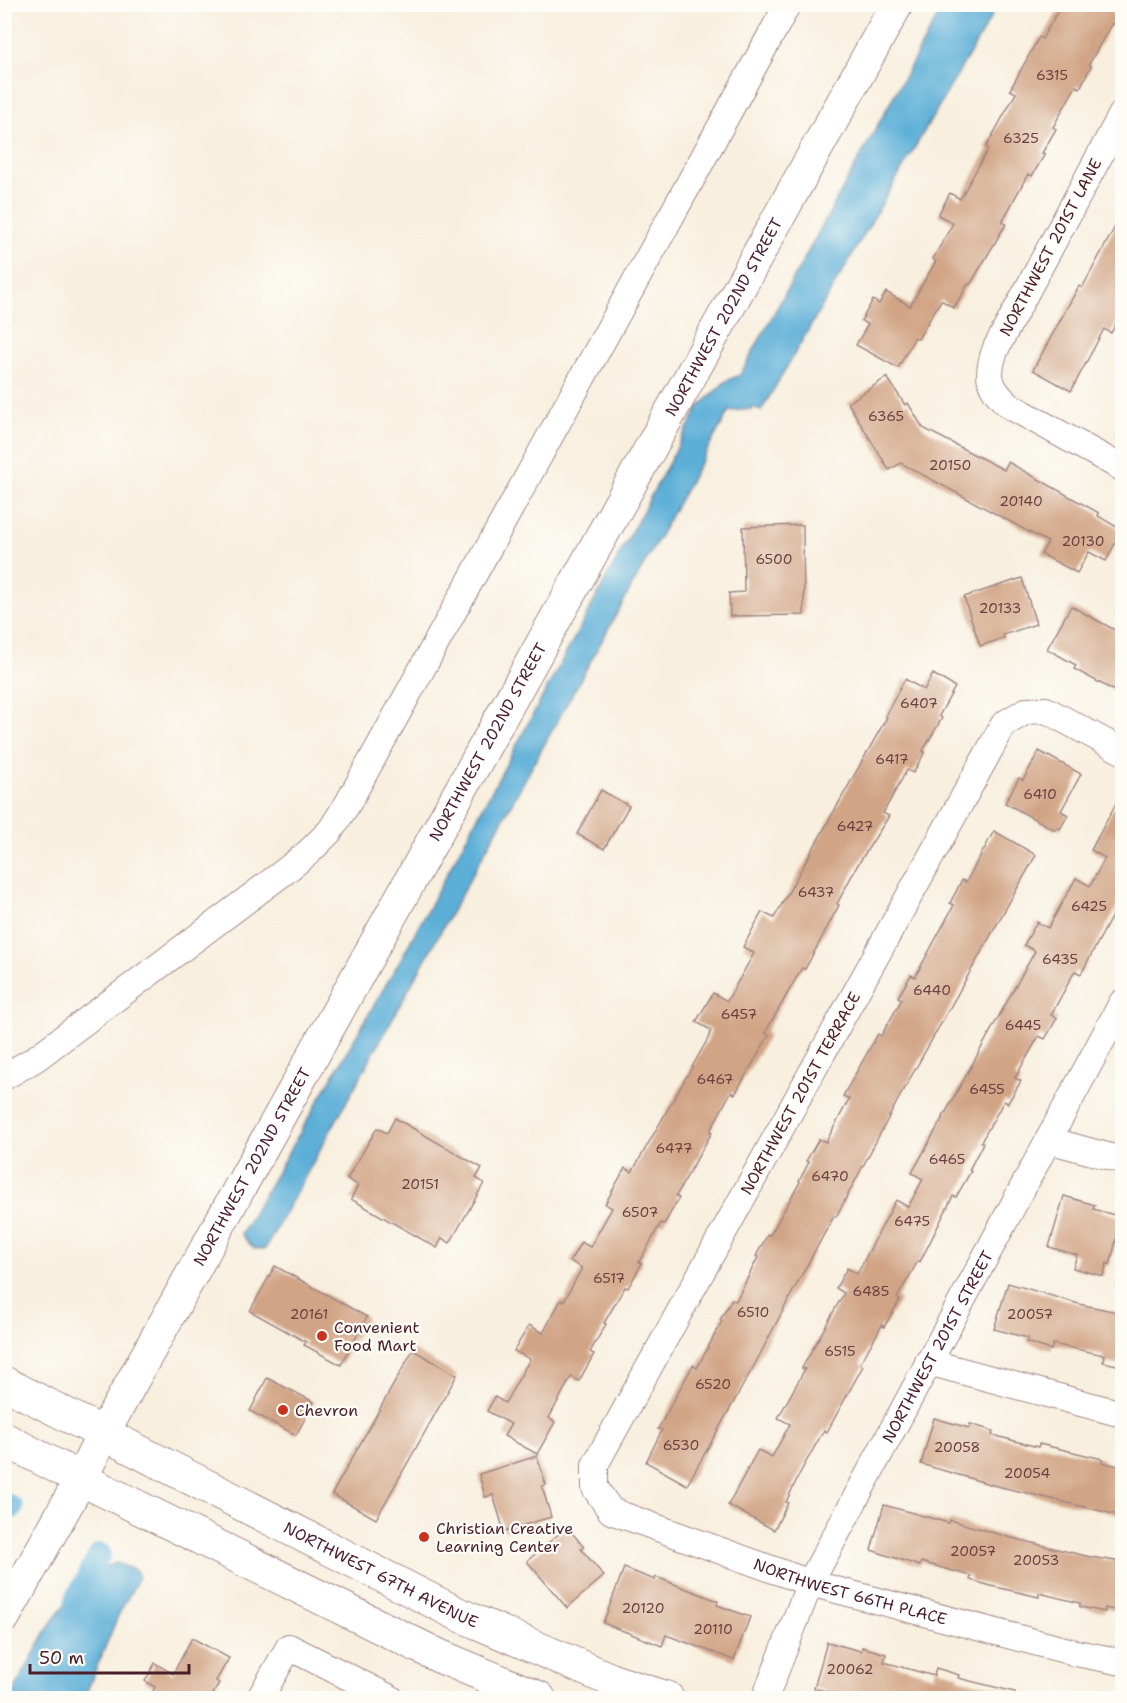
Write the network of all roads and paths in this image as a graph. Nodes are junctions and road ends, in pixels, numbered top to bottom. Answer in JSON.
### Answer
{"nodes":[{"id":1,"x":788,"y":4,"type":"edge"},
{"id":2,"x":897,"y":4,"type":"edge"},
{"id":3,"x":1122,"y":114,"type":"edge"},
{"id":4,"x":1122,"y":468,"type":"edge"},
{"id":5,"x":1122,"y":751,"type":"edge"},
{"id":6,"x":1122,"y":1003,"type":"edge"},
{"id":7,"x":4,"y":1077,"type":"edge"},
{"id":8,"x":1048,"y":1140,"type":"junction"},
{"id":9,"x":1122,"y":1160,"type":"edge"},
{"id":10,"x":928,"y":1362,"type":"junction"},
{"id":11,"x":4,"y":1383,"type":"edge"},
{"id":12,"x":1122,"y":1414,"type":"edge"},
{"id":13,"x":103,"y":1434,"type":"junction"},
{"id":14,"x":4,"y":1439,"type":"edge"},
{"id":15,"x":81,"y":1479,"type":"junction"},
{"id":16,"x":595,"y":1488,"type":"joint"},
{"id":17,"x":810,"y":1583,"type":"junction"},
{"id":18,"x":4,"y":1617,"type":"edge"},
{"id":19,"x":1122,"y":1662,"type":"edge"},
{"id":20,"x":260,"y":1698,"type":"edge"},
{"id":21,"x":390,"y":1698,"type":"edge"},
{"id":22,"x":538,"y":1698,"type":"edge"},
{"id":23,"x":667,"y":1698,"type":"edge"},
{"id":24,"x":765,"y":1698,"type":"edge"}],
"edges":[{"from":1,"to":7,"type":"street"},
{"from":2,"to":13,"type":"street","name":"NORTHWEST 202ND STREET"},
{"from":3,"to":4,"type":"street","name":"NORTHWEST 201ST LANE"},
{"from":5,"to":16,"type":"street","name":"NORTHWEST 201ST TERRACE"},
{"from":6,"to":8,"type":"street","name":"NORTHWEST 201ST STREET"},
{"from":8,"to":9,"type":"street"},
{"from":8,"to":10,"type":"street","name":"NORTHWEST 201ST STREET"},
{"from":10,"to":12,"type":"street"},
{"from":10,"to":17,"type":"street","name":"NORTHWEST 201ST STREET"},
{"from":11,"to":13,"type":"main road","name":"NORTHWEST 67TH AVENUE"},
{"from":13,"to":15,"type":"street","name":"NORTHWEST 202ND STREET"},
{"from":13,"to":23,"type":"main road","name":"NORTHWEST 67TH AVENUE"},
{"from":14,"to":15,"type":"main road"},
{"from":15,"to":18,"type":"street","name":"NORTHWEST 202ND STREET"},
{"from":15,"to":22,"type":"main road"},
{"from":16,"to":17,"type":"street","name":"NORTHWEST 66TH PLACE"},
{"from":17,"to":19,"type":"street","name":"NORTHWEST 66TH PLACE"},
{"from":17,"to":24,"type":"street","name":"NORTHWEST 201ST STREET"},
{"from":20,"to":21,"type":"street"}]}
